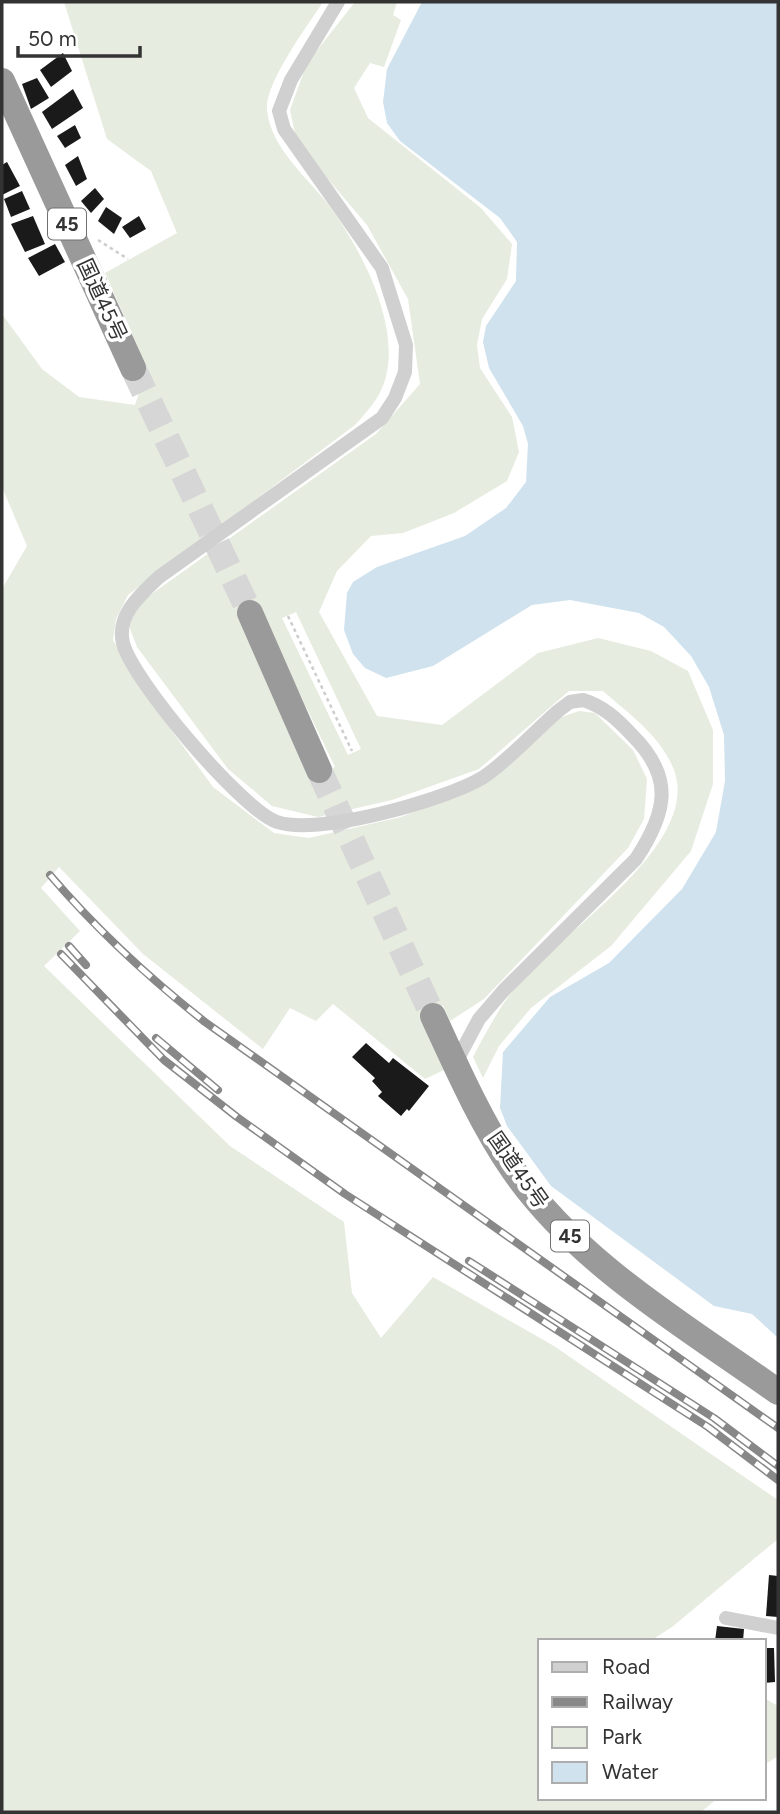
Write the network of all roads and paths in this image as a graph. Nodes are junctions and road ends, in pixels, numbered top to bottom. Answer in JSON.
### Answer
{"nodes":[{"id":1,"x":338,"y":2,"type":"edge"},
{"id":2,"x":2,"y":80,"type":"edge"},
{"id":3,"x":133,"y":368,"type":"tunnel mouth"},
{"id":4,"x":250,"y":613,"type":"tunnel mouth"},
{"id":5,"x":288,"y":616,"type":"dead end"},
{"id":6,"x":352,"y":751,"type":"dead end"},
{"id":7,"x":319,"y":770,"type":"tunnel mouth"},
{"id":8,"x":433,"y":1016,"type":"tunnel mouth"},
{"id":9,"x":455,"y":1063,"type":"junction"},
{"id":10,"x":778,"y":1392,"type":"edge"},
{"id":11,"x":726,"y":1618,"type":"dead end"},
{"id":12,"x":778,"y":1628,"type":"edge"}],
"edges":[{"from":1,"to":9,"type":"street"},
{"from":2,"to":3,"type":"highway","name":"国道45号","number":"45"},
{"from":4,"to":7,"type":"highway"},
{"from":5,"to":6,"type":"path"},
{"from":8,"to":9,"type":"highway","name":"国道45号","number":"45"},
{"from":9,"to":10,"type":"highway","name":"国道45号","number":"45"},
{"from":11,"to":12,"type":"street"}]}
